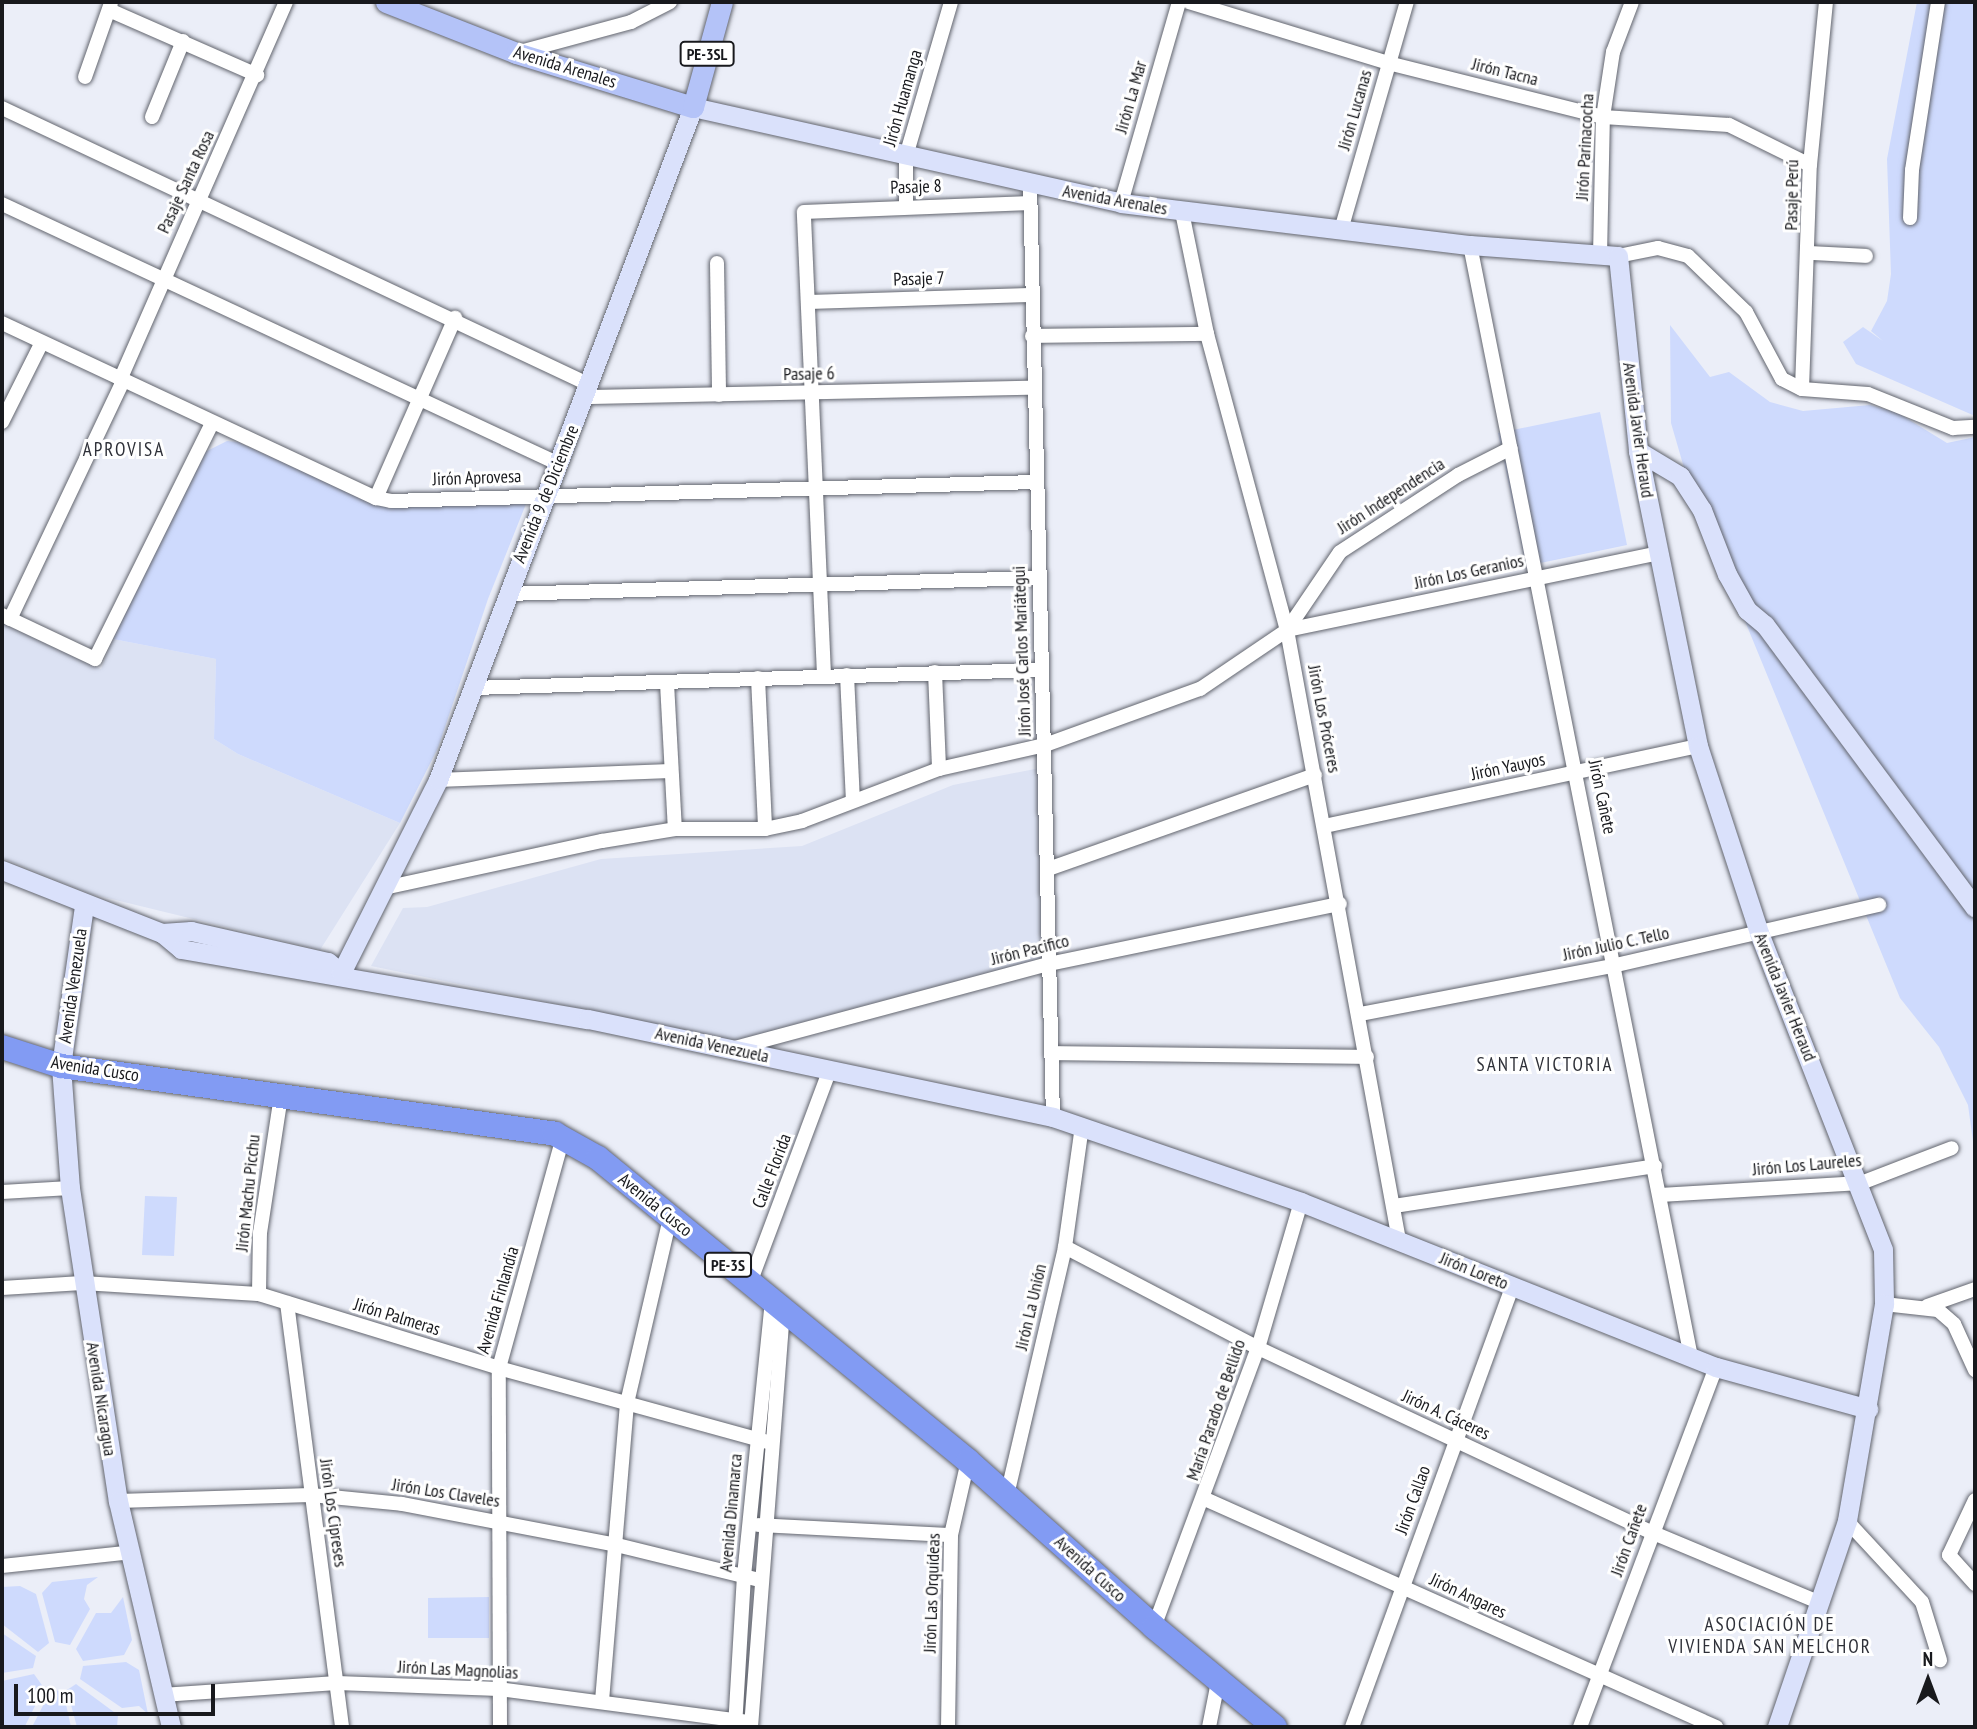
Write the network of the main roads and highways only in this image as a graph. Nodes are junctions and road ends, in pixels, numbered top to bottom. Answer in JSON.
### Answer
{"nodes":[{"id":1,"x":386,"y":2,"type":"edge"},
{"id":2,"x":722,"y":2,"type":"edge"},
{"id":3,"x":693,"y":107,"type":"joint"},
{"id":4,"x":2,"y":1047,"type":"edge"},
{"id":5,"x":1275,"y":1727,"type":"edge"}],
"edges":[{"from":1,"to":3,"type":"main road","name":"Avenida Arenales"},
{"from":2,"to":3,"type":"main road","name":"Avenida 9 de Diciembre","number":"PE-3SL"},
{"from":4,"to":5,"type":"highway","name":"Avenida Cusco","number":"PE-3S"}]}
